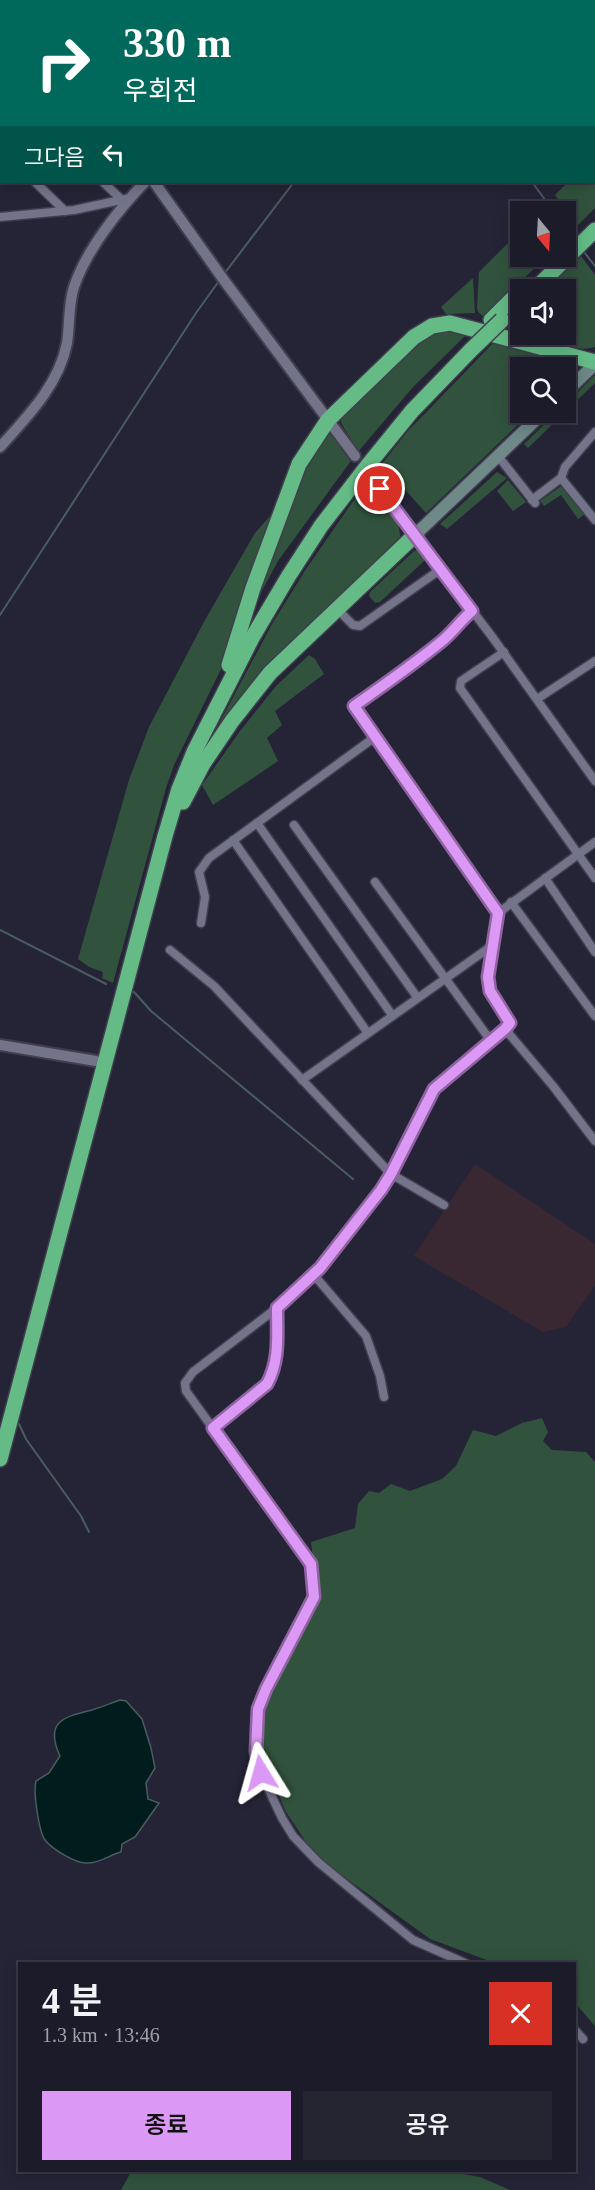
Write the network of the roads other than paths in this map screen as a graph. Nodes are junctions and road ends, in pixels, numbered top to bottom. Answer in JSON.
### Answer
{"nodes":[{"id":1,"x":36,"y":183,"type":"edge"},
{"id":2,"x":104,"y":183,"type":"edge"},
{"id":3,"x":145,"y":183,"type":"edge"},
{"id":4,"x":155,"y":183,"type":"edge"},
{"id":5,"x":126,"y":198,"type":"junction"},
{"id":6,"x":64,"y":211,"type":"junction"},
{"id":7,"x":1,"y":216,"type":"edge"},
{"id":8,"x":595,"y":218,"type":"edge"},
{"id":9,"x":595,"y":230,"type":"edge"},
{"id":10,"x":576,"y":237,"type":"edge"},
{"id":11,"x":545,"y":267,"type":"edge"},
{"id":12,"x":532,"y":279,"type":"edge"},
{"id":13,"x":545,"y":279,"type":"edge"},
{"id":14,"x":510,"y":303,"type":"edge"},
{"id":15,"x":510,"y":310,"type":"edge"},
{"id":16,"x":496,"y":320,"type":"junction"},
{"id":17,"x":465,"y":351,"type":"junction"},
{"id":18,"x":595,"y":363,"type":"edge"},
{"id":19,"x":576,"y":382,"type":"edge"},
{"id":20,"x":328,"y":420,"type":"junction"},
{"id":21,"x":532,"y":423,"type":"edge"},
{"id":22,"x":595,"y":432,"type":"edge"},
{"id":23,"x":0,"y":447,"type":"edge"},
{"id":24,"x":355,"y":456,"type":"dead end"},
{"id":25,"x":498,"y":456,"type":"junction"},
{"id":26,"x":368,"y":473,"type":"dead end"},
{"id":27,"x":561,"y":478,"type":"junction"},
{"id":28,"x":595,"y":520,"type":"edge"},
{"id":29,"x":416,"y":535,"type":"junction"},
{"id":30,"x":441,"y":569,"type":"junction"},
{"id":31,"x":337,"y":609,"type":"junction"},
{"id":32,"x":472,"y":611,"type":"junction"},
{"id":33,"x":504,"y":652,"type":"junction"},
{"id":34,"x":595,"y":661,"type":"edge"},
{"id":35,"x":229,"y":665,"type":"junction"},
{"id":36,"x":537,"y":699,"type":"junction"},
{"id":37,"x":375,"y":737,"type":"junction"},
{"id":38,"x":595,"y":781,"type":"edge"},
{"id":39,"x":257,"y":823,"type":"junction"},
{"id":40,"x":294,"y":825,"type":"dead end"},
{"id":41,"x":165,"y":836,"type":"junction"},
{"id":42,"x":233,"y":840,"type":"junction"},
{"id":43,"x":595,"y":842,"type":"edge"},
{"id":44,"x":578,"y":855,"type":"junction"},
{"id":45,"x":545,"y":878,"type":"junction"},
{"id":46,"x":595,"y":878,"type":"edge"},
{"id":47,"x":375,"y":882,"type":"dead end"},
{"id":48,"x":511,"y":902,"type":"junction"},
{"id":49,"x":498,"y":913,"type":"junction"},
{"id":50,"x":201,"y":923,"type":"dead end"},
{"id":51,"x":493,"y":945,"type":"junction"},
{"id":52,"x":170,"y":950,"type":"dead end"},
{"id":53,"x":595,"y":952,"type":"edge"},
{"id":54,"x":444,"y":978,"type":"junction"},
{"id":55,"x":417,"y":997,"type":"junction"},
{"id":56,"x":392,"y":1015,"type":"junction"},
{"id":57,"x":595,"y":1017,"type":"edge"},
{"id":58,"x":505,"y":1029,"type":"junction"},
{"id":59,"x":367,"y":1032,"type":"junction"},
{"id":60,"x":491,"y":1041,"type":"junction"},
{"id":61,"x":0,"y":1045,"type":"edge"},
{"id":62,"x":96,"y":1061,"type":"junction"},
{"id":63,"x":302,"y":1080,"type":"junction"},
{"id":64,"x":595,"y":1141,"type":"edge"},
{"id":65,"x":391,"y":1174,"type":"junction"},
{"id":66,"x":444,"y":1205,"type":"dead end"},
{"id":67,"x":314,"y":1275,"type":"junction"},
{"id":68,"x":277,"y":1308,"type":"junction"},
{"id":69,"x":384,"y":1397,"type":"dead end"},
{"id":70,"x":0,"y":1424,"type":"edge"},
{"id":71,"x":213,"y":1428,"type":"junction"},
{"id":72,"x":0,"y":1459,"type":"edge"},
{"id":73,"x":462,"y":1962,"type":"edge"},
{"id":74,"x":576,"y":2031,"type":"edge"},
{"id":75,"x":583,"y":2039,"type":"dead end"}],
"edges":[{"from":1,"to":6,"type":"street"},
{"from":2,"to":5,"type":"street"},
{"from":3,"to":5,"type":"street"},
{"from":4,"to":20,"type":"street"},
{"from":5,"to":6,"type":"street"},
{"from":5,"to":23,"type":"street"},
{"from":6,"to":7,"type":"street"},
{"from":8,"to":10,"type":"highway"},
{"from":9,"to":13,"type":"highway"},
{"from":11,"to":12,"type":"highway"},
{"from":14,"to":16,"type":"highway"},
{"from":15,"to":16,"type":"highway"},
{"from":16,"to":17,"type":"highway"},
{"from":17,"to":35,"type":"highway"},
{"from":17,"to":41,"type":"highway"},
{"from":18,"to":19,"type":"main road"},
{"from":18,"to":20,"type":"highway"},
{"from":20,"to":24,"type":"street"},
{"from":20,"to":35,"type":"highway"},
{"from":21,"to":25,"type":"main road"},
{"from":22,"to":27,"type":"street"},
{"from":25,"to":27,"type":"street"},
{"from":25,"to":29,"type":"main road"},
{"from":26,"to":29,"type":"street"},
{"from":27,"to":28,"type":"street"},
{"from":29,"to":30,"type":"street"},
{"from":29,"to":31,"type":"highway"},
{"from":30,"to":31,"type":"street"},
{"from":30,"to":32,"type":"street"},
{"from":31,"to":41,"type":"highway"},
{"from":32,"to":33,"type":"street"},
{"from":32,"to":37,"type":"street"},
{"from":33,"to":36,"type":"street"},
{"from":33,"to":44,"type":"street"},
{"from":34,"to":36,"type":"street"},
{"from":35,"to":62,"type":"highway"},
{"from":36,"to":38,"type":"street"},
{"from":37,"to":39,"type":"street"},
{"from":37,"to":49,"type":"street"},
{"from":39,"to":42,"type":"street"},
{"from":39,"to":56,"type":"street"},
{"from":40,"to":55,"type":"street"},
{"from":41,"to":72,"type":"highway"},
{"from":42,"to":50,"type":"street"},
{"from":42,"to":59,"type":"street"},
{"from":43,"to":44,"type":"street"},
{"from":44,"to":45,"type":"street"},
{"from":44,"to":46,"type":"street"},
{"from":45,"to":48,"type":"street"},
{"from":45,"to":53,"type":"street"},
{"from":47,"to":54,"type":"street"},
{"from":48,"to":49,"type":"street"},
{"from":48,"to":57,"type":"street"},
{"from":49,"to":51,"type":"street"},
{"from":51,"to":54,"type":"street"},
{"from":51,"to":58,"type":"street"},
{"from":52,"to":63,"type":"street"},
{"from":54,"to":55,"type":"street"},
{"from":54,"to":60,"type":"street"},
{"from":55,"to":56,"type":"street"},
{"from":56,"to":59,"type":"street"},
{"from":58,"to":60,"type":"street"},
{"from":58,"to":64,"type":"street"},
{"from":59,"to":63,"type":"street"},
{"from":60,"to":65,"type":"street"},
{"from":61,"to":62,"type":"street"},
{"from":62,"to":70,"type":"highway"},
{"from":63,"to":65,"type":"street"},
{"from":65,"to":66,"type":"street"},
{"from":65,"to":67,"type":"street"},
{"from":67,"to":68,"type":"street"},
{"from":67,"to":69,"type":"street"},
{"from":68,"to":71,"type":"street"},
{"from":68,"to":71,"type":"street"},
{"from":71,"to":73,"type":"street"},
{"from":74,"to":75,"type":"street"}]}
